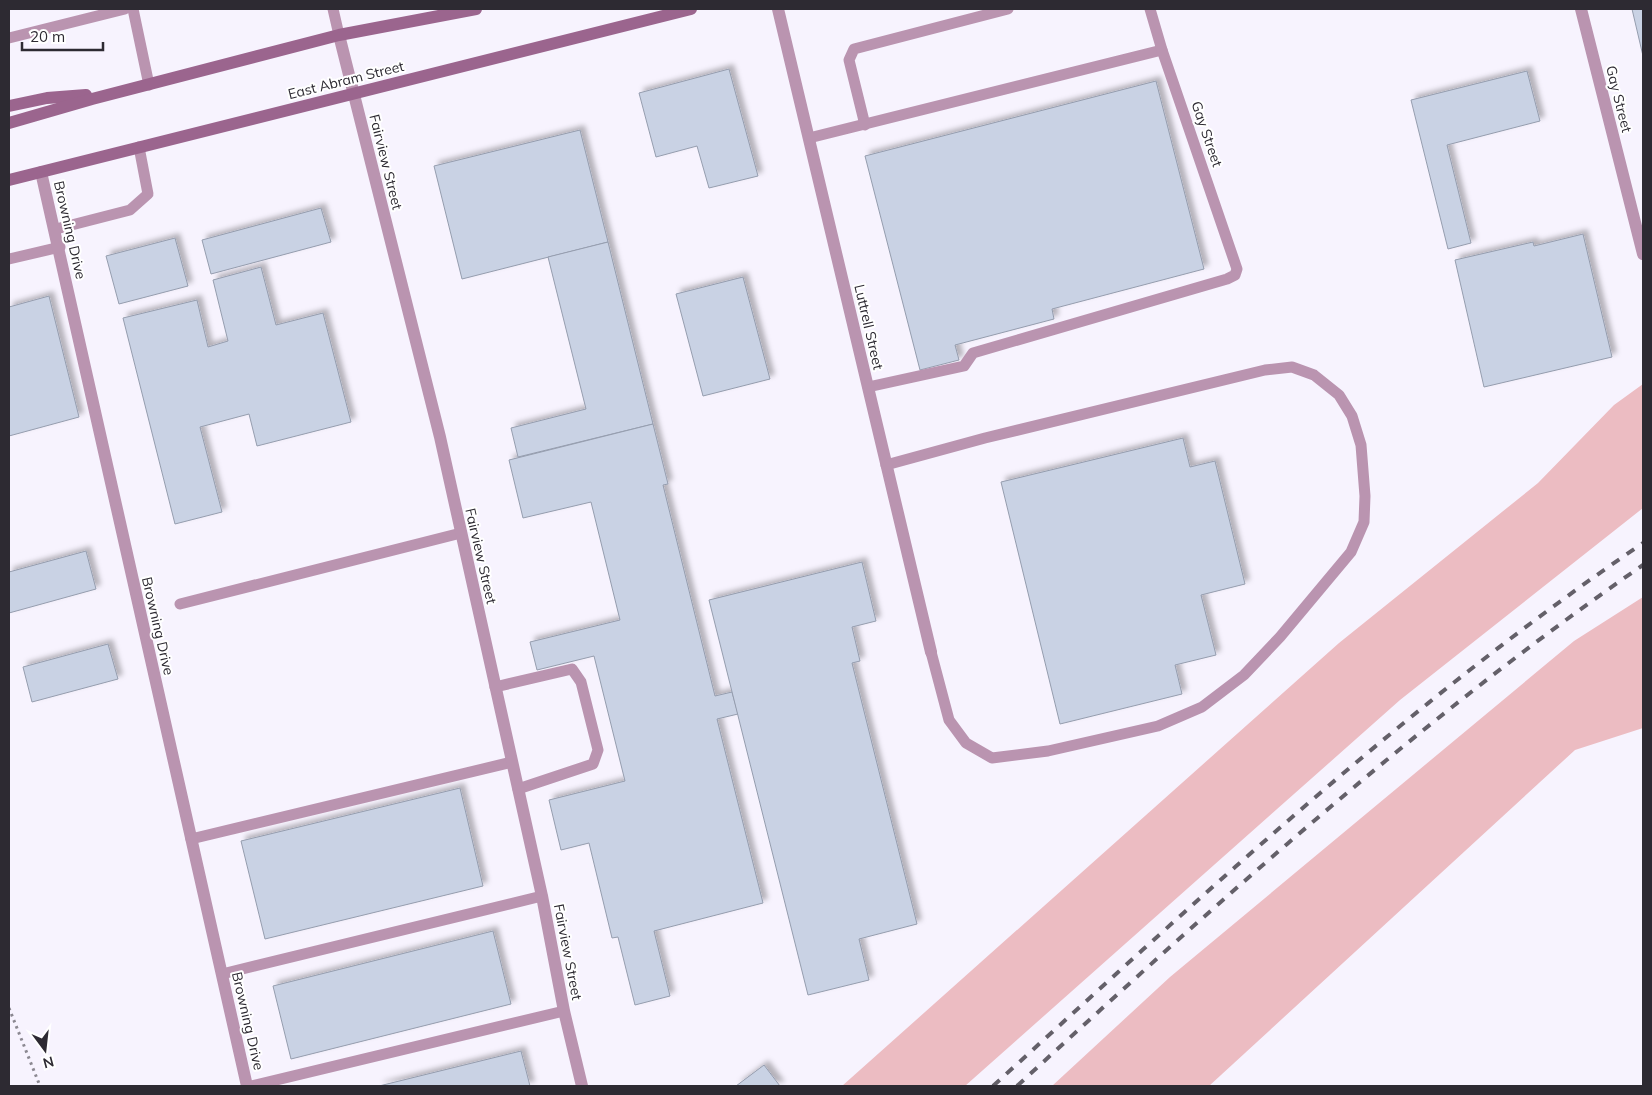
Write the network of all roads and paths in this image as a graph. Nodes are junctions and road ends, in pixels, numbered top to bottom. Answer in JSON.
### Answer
{"nodes":[{"id":1,"x":125,"y":9,"type":"edge"},
{"id":2,"x":133,"y":9,"type":"edge"},
{"id":3,"x":333,"y":9,"type":"edge"},
{"id":4,"x":476,"y":9,"type":"edge"},
{"id":5,"x":691,"y":9,"type":"edge"},
{"id":6,"x":778,"y":9,"type":"edge"},
{"id":7,"x":1008,"y":9,"type":"edge"},
{"id":8,"x":1150,"y":9,"type":"edge"},
{"id":9,"x":1581,"y":9,"type":"edge"},
{"id":10,"x":339,"y":35,"type":"junction"},
{"id":11,"x":9,"y":38,"type":"edge"},
{"id":12,"x":1162,"y":50,"type":"junction"},
{"id":13,"x":149,"y":85,"type":"junction"},
{"id":14,"x":116,"y":93,"type":"junction"},
{"id":15,"x":354,"y":94,"type":"junction"},
{"id":16,"x":9,"y":106,"type":"edge"},
{"id":17,"x":9,"y":123,"type":"edge"},
{"id":18,"x":865,"y":125,"type":"junction"},
{"id":19,"x":809,"y":138,"type":"junction"},
{"id":20,"x":138,"y":147,"type":"junction"},
{"id":21,"x":42,"y":172,"type":"junction"},
{"id":22,"x":9,"y":180,"type":"edge"},
{"id":23,"x":56,"y":229,"type":"junction"},
{"id":24,"x":60,"y":247,"type":"junction"},
{"id":25,"x":1643,"y":254,"type":"edge"},
{"id":26,"x":9,"y":259,"type":"edge"},
{"id":27,"x":868,"y":387,"type":"junction"},
{"id":28,"x":886,"y":465,"type":"junction"},
{"id":29,"x":461,"y":533,"type":"junction"},
{"id":30,"x":180,"y":604,"type":"dead end"},
{"id":31,"x":931,"y":652,"type":"joint"},
{"id":32,"x":495,"y":687,"type":"junction"},
{"id":33,"x":512,"y":762,"type":"junction"},
{"id":34,"x":518,"y":789,"type":"junction"},
{"id":35,"x":191,"y":839,"type":"junction"},
{"id":36,"x":542,"y":896,"type":"junction"},
{"id":37,"x":222,"y":974,"type":"junction"},
{"id":38,"x":9,"y":1008,"type":"edge"},
{"id":39,"x":564,"y":1011,"type":"junction"},
{"id":40,"x":40,"y":1086,"type":"edge"},
{"id":41,"x":247,"y":1086,"type":"edge"},
{"id":42,"x":251,"y":1086,"type":"edge"},
{"id":43,"x":582,"y":1086,"type":"edge"}],
"edges":[{"from":1,"to":11,"type":"lane"},
{"from":2,"to":13,"type":"lane"},
{"from":3,"to":10,"type":"lane"},
{"from":4,"to":10,"type":"main road"},
{"from":5,"to":15,"type":"main road","name":"East Abram Street"},
{"from":6,"to":19,"type":"street","name":"Luttrell Street"},
{"from":7,"to":18,"type":"lane"},
{"from":8,"to":12,"type":"lane","name":"Gay Street"},
{"from":9,"to":25,"type":"street","name":"Gay Street"},
{"from":10,"to":13,"type":"main road"},
{"from":10,"to":15,"type":"street","name":"Fairview Street"},
{"from":12,"to":18,"type":"lane"},
{"from":12,"to":27,"type":"lane","name":"Gay Street"},
{"from":13,"to":14,"type":"main road"},
{"from":14,"to":16,"type":"main road"},
{"from":14,"to":17,"type":"main road"},
{"from":15,"to":20,"type":"main road","name":"East Abram Street"},
{"from":15,"to":29,"type":"street","name":"Fairview Street"},
{"from":18,"to":19,"type":"lane"},
{"from":19,"to":27,"type":"street","name":"Luttrell Street"},
{"from":20,"to":21,"type":"main road","name":"East Abram Street"},
{"from":20,"to":23,"type":"lane"},
{"from":21,"to":22,"type":"main road","name":"East Abram Street"},
{"from":21,"to":23,"type":"street","name":"Browning Drive"},
{"from":23,"to":24,"type":"street","name":"Browning Drive"},
{"from":24,"to":26,"type":"lane"},
{"from":24,"to":35,"type":"street","name":"Browning Drive"},
{"from":27,"to":28,"type":"street","name":"Luttrell Street"},
{"from":28,"to":31,"type":"street","name":"Luttrell Street"},
{"from":28,"to":31,"type":"lane"},
{"from":29,"to":30,"type":"lane"},
{"from":29,"to":32,"type":"street","name":"Fairview Street"},
{"from":32,"to":33,"type":"street","name":"Fairview Street"},
{"from":32,"to":34,"type":"lane"},
{"from":33,"to":34,"type":"street","name":"Fairview Street"},
{"from":33,"to":35,"type":"lane"},
{"from":34,"to":36,"type":"street","name":"Fairview Street"},
{"from":35,"to":37,"type":"street","name":"Browning Drive"},
{"from":36,"to":37,"type":"lane"},
{"from":36,"to":39,"type":"street","name":"Fairview Street"},
{"from":37,"to":41,"type":"street","name":"Browning Drive"},
{"from":38,"to":40,"type":"path"},
{"from":39,"to":42,"type":"lane"},
{"from":39,"to":43,"type":"street","name":"Fairview Street"}]}
